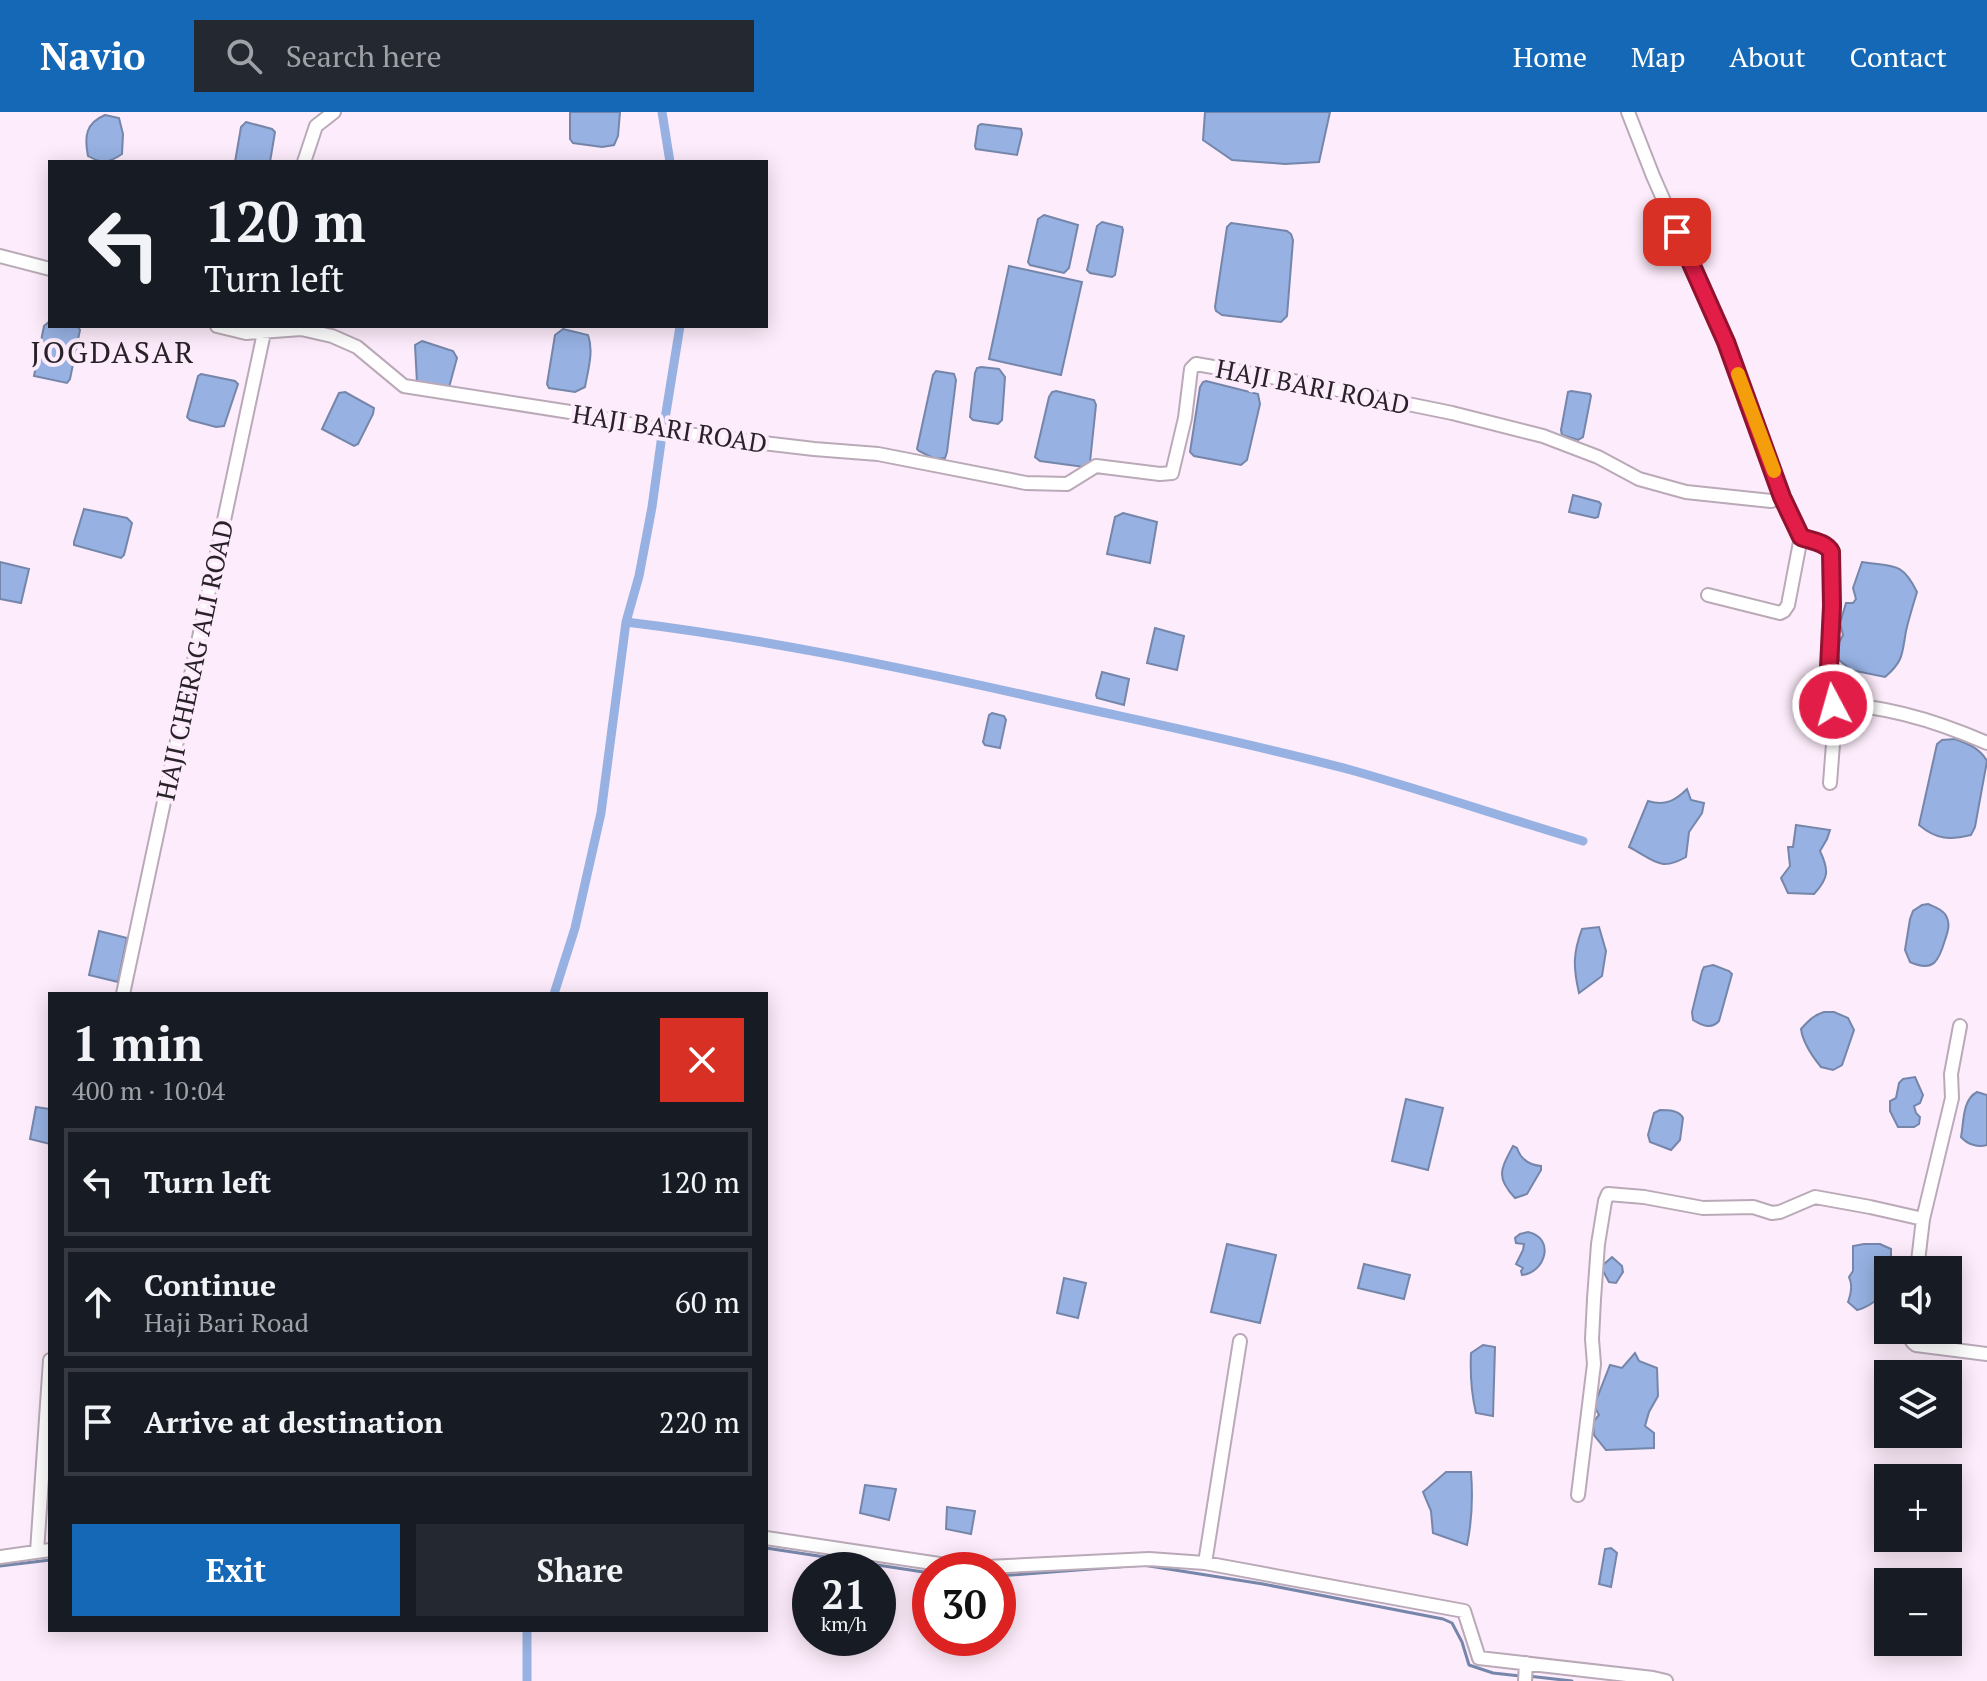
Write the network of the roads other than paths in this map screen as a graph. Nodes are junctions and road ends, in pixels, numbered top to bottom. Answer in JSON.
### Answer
{"nodes":[{"id":1,"x":334,"y":112,"type":"edge"},
{"id":2,"x":1628,"y":112,"type":"edge"},
{"id":3,"x":305,"y":160,"type":"edge"},
{"id":4,"x":0,"y":256,"type":"edge"},
{"id":5,"x":48,"y":268,"type":"edge"},
{"id":6,"x":225,"y":328,"type":"edge"},
{"id":7,"x":265,"y":329,"type":"edge"},
{"id":8,"x":1782,"y":497,"type":"junction"},
{"id":9,"x":1801,"y":537,"type":"junction"},
{"id":10,"x":1708,"y":595,"type":"dead end"},
{"id":11,"x":1833,"y":705,"type":"junction"},
{"id":12,"x":1987,"y":743,"type":"edge"},
{"id":13,"x":1830,"y":783,"type":"dead end"},
{"id":14,"x":123,"y":992,"type":"edge"},
{"id":15,"x":1960,"y":1026,"type":"dead end"},
{"id":16,"x":1923,"y":1219,"type":"junction"},
{"id":17,"x":1919,"y":1256,"type":"edge"},
{"id":18,"x":1240,"y":1341,"type":"dead end"},
{"id":19,"x":1914,"y":1344,"type":"edge"},
{"id":20,"x":1987,"y":1354,"type":"edge"},
{"id":21,"x":48,"y":1424,"type":"edge"},
{"id":22,"x":1578,"y":1495,"type":"dead end"},
{"id":23,"x":768,"y":1538,"type":"edge"},
{"id":24,"x":44,"y":1551,"type":"edge"},
{"id":25,"x":0,"y":1557,"type":"edge"},
{"id":26,"x":1205,"y":1563,"type":"junction"},
{"id":27,"x":1526,"y":1672,"type":"edge"},
{"id":28,"x":1666,"y":1681,"type":"edge"}],
"edges":[{"from":1,"to":3,"type":"street"},
{"from":2,"to":8,"type":"street"},
{"from":4,"to":5,"type":"street"},
{"from":6,"to":7,"type":"street","name":"HAJI BARI ROAD"},
{"from":7,"to":8,"type":"street","name":"HAJI BARI ROAD"},
{"from":7,"to":14,"type":"street","name":"HAJI CHERAG ALI ROAD"},
{"from":8,"to":9,"type":"street"},
{"from":9,"to":10,"type":"street"},
{"from":9,"to":11,"type":"street"},
{"from":11,"to":12,"type":"street"},
{"from":11,"to":13,"type":"street"},
{"from":15,"to":16,"type":"street"},
{"from":16,"to":17,"type":"street"},
{"from":16,"to":22,"type":"street"},
{"from":18,"to":26,"type":"street"},
{"from":19,"to":20,"type":"street"},
{"from":21,"to":24,"type":"street"},
{"from":23,"to":26,"type":"street"},
{"from":24,"to":25,"type":"street"},
{"from":26,"to":27,"type":"street"},
{"from":27,"to":28,"type":"street"}]}
